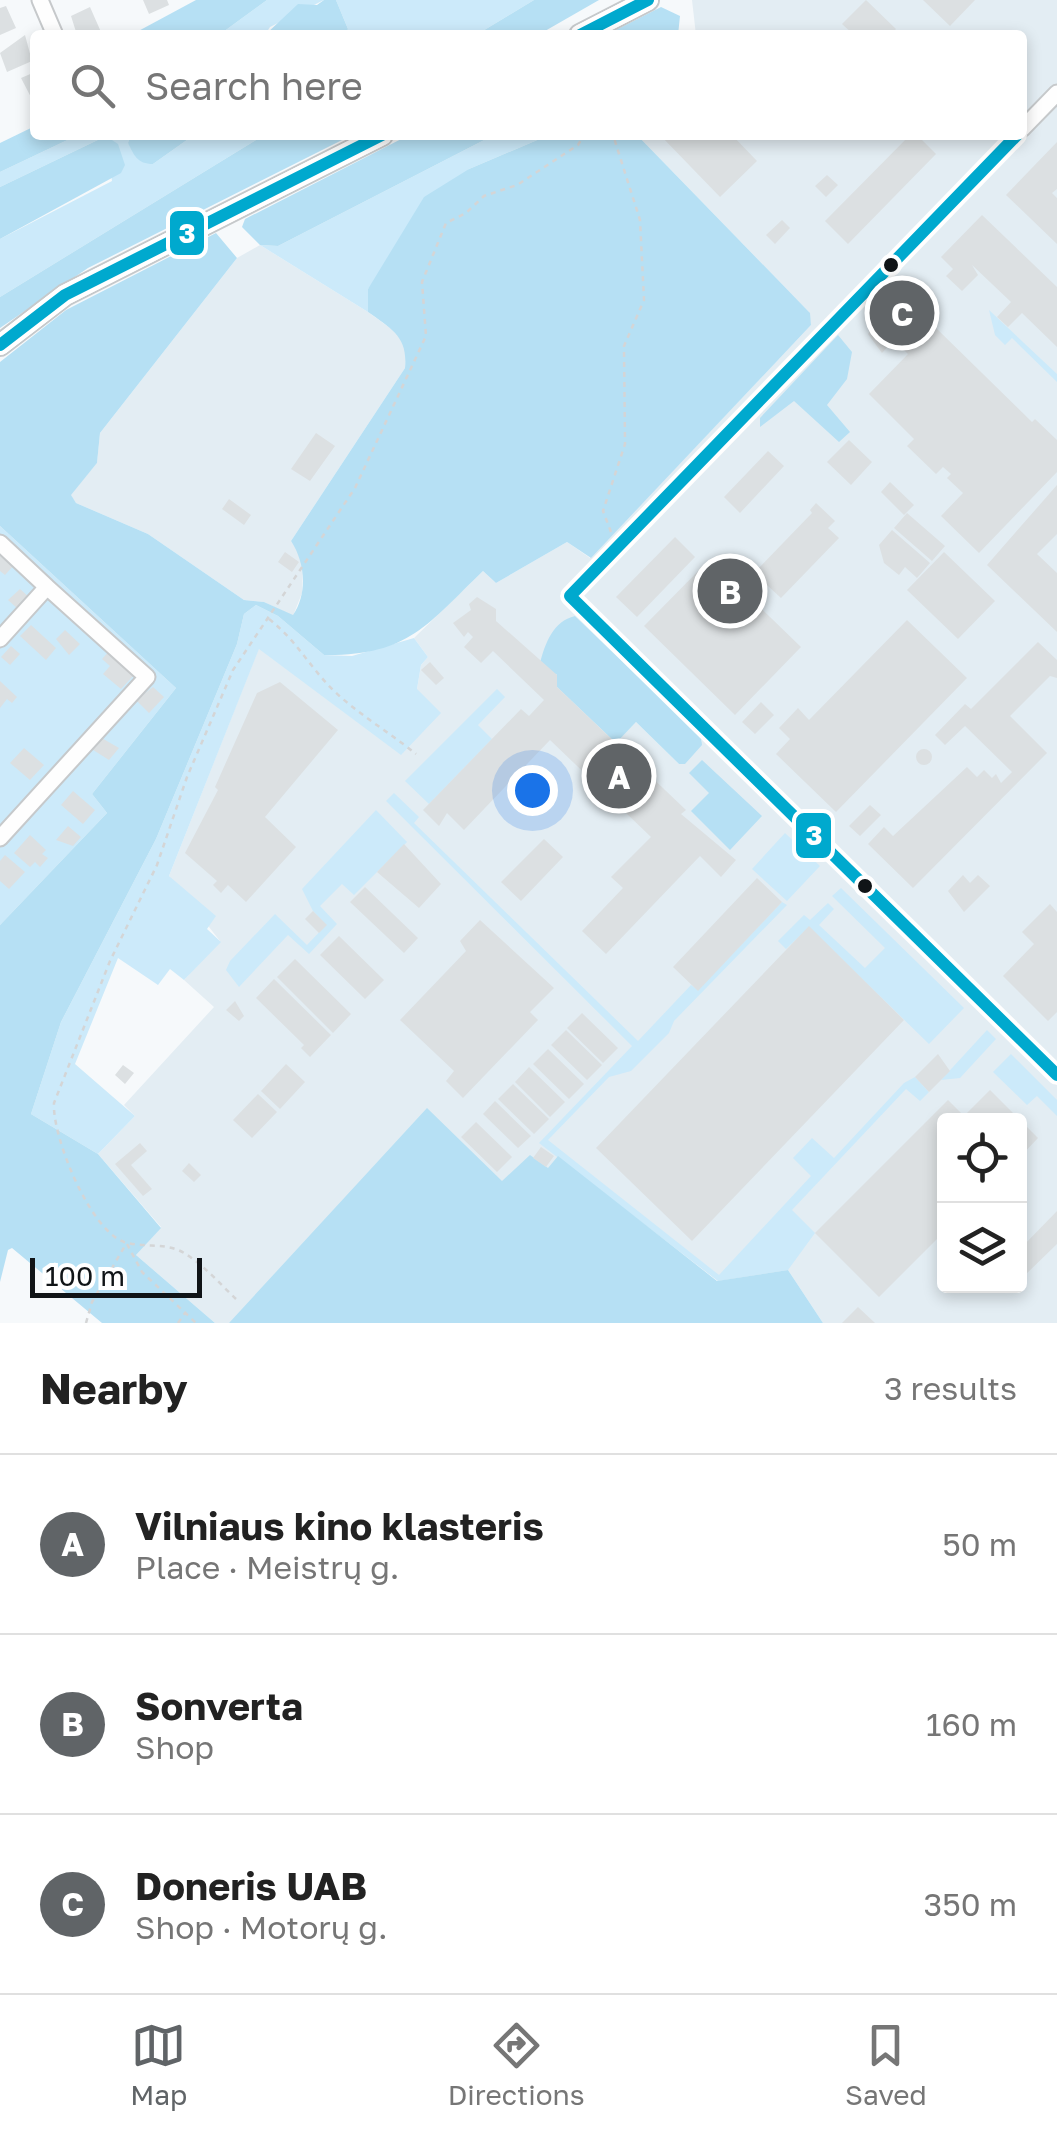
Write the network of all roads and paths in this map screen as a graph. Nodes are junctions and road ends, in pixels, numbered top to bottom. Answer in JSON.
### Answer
{"nodes":[{"id":1,"x":40,"y":0,"type":"edge"},
{"id":2,"x":648,"y":0,"type":"edge"},
{"id":3,"x":53,"y":30,"type":"edge"},
{"id":4,"x":590,"y":30,"type":"edge"},
{"id":5,"x":1057,"y":93,"type":"edge"},
{"id":6,"x":1027,"y":125,"type":"edge"},
{"id":7,"x":372,"y":140,"type":"edge"},
{"id":8,"x":581,"y":140,"type":"edge"},
{"id":9,"x":615,"y":140,"type":"edge"},
{"id":10,"x":1011,"y":140,"type":"edge"},
{"id":11,"x":0,"y":345,"type":"edge"},
{"id":12,"x":0,"y":543,"type":"edge"},
{"id":13,"x":617,"y":548,"type":"junction"},
{"id":14,"x":48,"y":587,"type":"junction"},
{"id":15,"x":268,"y":618,"type":"junction"},
{"id":16,"x":0,"y":639,"type":"edge"},
{"id":17,"x":416,"y":754,"type":"dead end"},
{"id":18,"x":0,"y":838,"type":"edge"},
{"id":19,"x":1057,"y":1075,"type":"edge"},
{"id":20,"x":127,"y":1243,"type":"junction"},
{"id":21,"x":236,"y":1299,"type":"dead end"},
{"id":22,"x":185,"y":1313,"type":"junction"},
{"id":23,"x":86,"y":1323,"type":"edge"},
{"id":24,"x":178,"y":1323,"type":"edge"},
{"id":25,"x":196,"y":1323,"type":"edge"}],
"edges":[{"from":1,"to":3,"type":"street"},
{"from":2,"to":4,"type":"main road"},
{"from":5,"to":6,"type":"street"},
{"from":7,"to":11,"type":"main road"},
{"from":8,"to":15,"type":"path"},
{"from":9,"to":13,"type":"path"},
{"from":10,"to":13,"type":"street"},
{"from":12,"to":14,"type":"street"},
{"from":13,"to":19,"type":"street"},
{"from":14,"to":16,"type":"street"},
{"from":14,"to":18,"type":"street"},
{"from":15,"to":17,"type":"path"},
{"from":15,"to":20,"type":"path"},
{"from":20,"to":21,"type":"path"},
{"from":20,"to":22,"type":"path"},
{"from":20,"to":23,"type":"path"},
{"from":22,"to":24,"type":"path"},
{"from":22,"to":25,"type":"path"}]}
